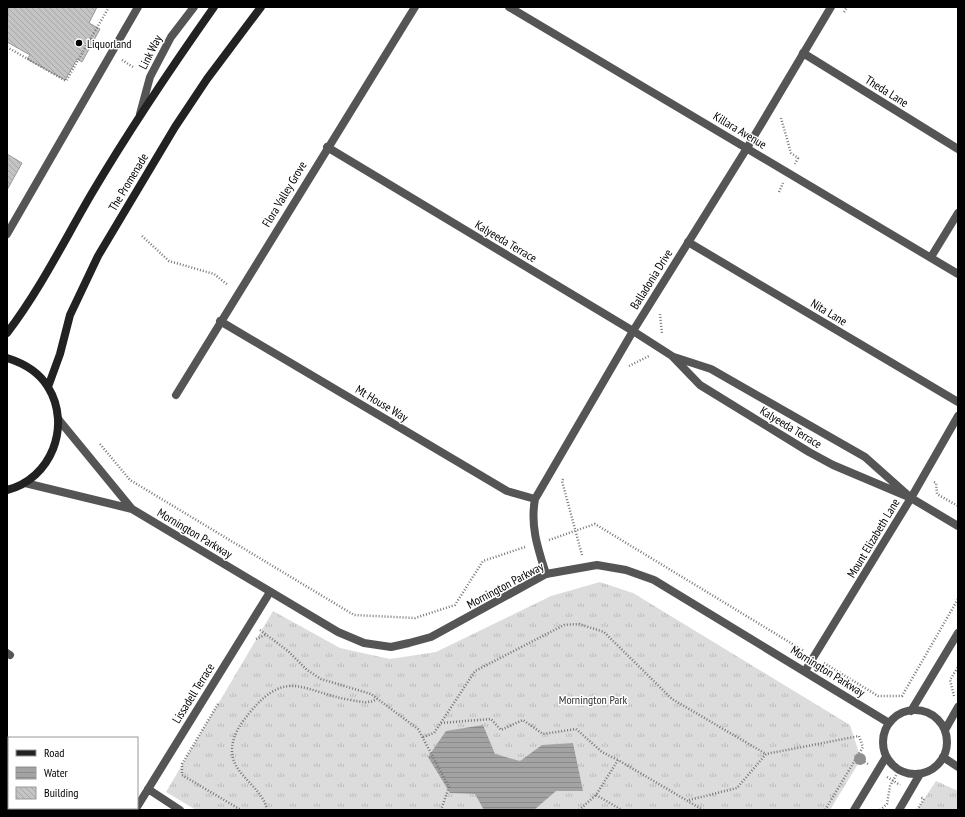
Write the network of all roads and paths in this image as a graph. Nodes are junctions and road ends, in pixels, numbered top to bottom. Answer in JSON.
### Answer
{"nodes":[{"id":1,"x":109,"y":7,"type":"edge"},
{"id":2,"x":138,"y":7,"type":"edge"},
{"id":3,"x":194,"y":7,"type":"edge"},
{"id":4,"x":214,"y":7,"type":"edge"},
{"id":5,"x":261,"y":7,"type":"edge"},
{"id":6,"x":415,"y":7,"type":"edge"},
{"id":7,"x":509,"y":7,"type":"edge"},
{"id":8,"x":831,"y":7,"type":"edge"},
{"id":9,"x":847,"y":7,"type":"edge"},
{"id":10,"x":843,"y":14,"type":"dead end"},
{"id":11,"x":7,"y":47,"type":"edge"},
{"id":12,"x":803,"y":53,"type":"junction"},
{"id":13,"x":784,"y":112,"type":"dead end"},
{"id":14,"x":140,"y":115,"type":"junction"},
{"id":15,"x":327,"y":147,"type":"junction"},
{"id":16,"x":747,"y":148,"type":"junction"},
{"id":17,"x":958,"y":149,"type":"edge"},
{"id":18,"x":789,"y":173,"type":"junction"},
{"id":19,"x":778,"y":192,"type":"dead end"},
{"id":20,"x":958,"y":212,"type":"edge"},
{"id":21,"x":7,"y":234,"type":"edge"},
{"id":22,"x":142,"y":236,"type":"dead end"},
{"id":23,"x":688,"y":242,"type":"junction"},
{"id":24,"x":931,"y":257,"type":"junction"},
{"id":25,"x":958,"y":274,"type":"edge"},
{"id":26,"x":237,"y":295,"type":"junction"},
{"id":27,"x":663,"y":309,"type":"dead end"},
{"id":28,"x":220,"y":321,"type":"junction"},
{"id":29,"x":633,"y":331,"type":"junction"},
{"id":30,"x":7,"y":333,"type":"edge"},
{"id":31,"x":655,"y":346,"type":"junction"},
{"id":32,"x":672,"y":356,"type":"junction"},
{"id":33,"x":7,"y":358,"type":"edge"},
{"id":34,"x":625,"y":372,"type":"dead end"},
{"id":35,"x":48,"y":387,"type":"junction"},
{"id":36,"x":176,"y":395,"type":"dead end"},
{"id":37,"x":958,"y":402,"type":"edge"},
{"id":38,"x":958,"y":416,"type":"edge"},
{"id":39,"x":59,"y":420,"type":"junction"},
{"id":40,"x":566,"y":474,"type":"dead end"},
{"id":41,"x":923,"y":478,"type":"junction"},
{"id":42,"x":25,"y":483,"type":"junction"},
{"id":43,"x":7,"y":490,"type":"edge"},
{"id":44,"x":911,"y":498,"type":"junction"},
{"id":45,"x":535,"y":499,"type":"junction"},
{"id":46,"x":958,"y":506,"type":"edge"},
{"id":47,"x":132,"y":509,"type":"junction"},
{"id":48,"x":958,"y":526,"type":"edge"},
{"id":49,"x":585,"y":567,"type":"junction"},
{"id":50,"x":546,"y":574,"type":"junction"},
{"id":51,"x":270,"y":592,"type":"junction"},
{"id":52,"x":248,"y":627,"type":"junction"},
{"id":53,"x":958,"y":633,"type":"edge"},
{"id":54,"x":267,"y":634,"type":"junction"},
{"id":55,"x":252,"y":646,"type":"dead end"},
{"id":56,"x":958,"y":667,"type":"edge"},
{"id":57,"x":805,"y":671,"type":"junction"},
{"id":58,"x":221,"y":698,"type":"dead end"},
{"id":59,"x":378,"y":699,"type":"junction"},
{"id":60,"x":957,"y":708,"type":"edge"},
{"id":61,"x":911,"y":710,"type":"junction"},
{"id":62,"x":441,"y":723,"type":"junction"},
{"id":63,"x":889,"y":723,"type":"junction"},
{"id":64,"x":945,"y":730,"type":"junction"},
{"id":65,"x":423,"y":737,"type":"junction"},
{"id":66,"x":766,"y":754,"type":"junction"},
{"id":67,"x":857,"y":757,"type":"junction"},
{"id":68,"x":943,"y":757,"type":"junction"},
{"id":69,"x":886,"y":758,"type":"junction"},
{"id":70,"x":618,"y":760,"type":"junction"},
{"id":71,"x":958,"y":767,"type":"edge"},
{"id":72,"x":878,"y":770,"type":"junction"},
{"id":73,"x":898,"y":770,"type":"junction"},
{"id":74,"x":920,"y":774,"type":"junction"},
{"id":75,"x":892,"y":780,"type":"junction"},
{"id":76,"x":148,"y":789,"type":"junction"},
{"id":77,"x":910,"y":791,"type":"junction"},
{"id":78,"x":596,"y":795,"type":"junction"},
{"id":79,"x":689,"y":800,"type":"junction"},
{"id":80,"x":138,"y":805,"type":"edge"},
{"id":81,"x":180,"y":810,"type":"edge"},
{"id":82,"x":241,"y":810,"type":"edge"},
{"id":83,"x":267,"y":810,"type":"edge"},
{"id":84,"x":441,"y":810,"type":"edge"},
{"id":85,"x":579,"y":810,"type":"edge"},
{"id":86,"x":622,"y":810,"type":"edge"},
{"id":87,"x":704,"y":810,"type":"edge"},
{"id":88,"x":825,"y":810,"type":"edge"},
{"id":89,"x":854,"y":810,"type":"edge"},
{"id":90,"x":880,"y":810,"type":"edge"},
{"id":91,"x":899,"y":810,"type":"edge"},
{"id":92,"x":917,"y":810,"type":"edge"}],
"edges":[{"from":1,"to":11,"type":"path"},
{"from":2,"to":21,"type":"street"},
{"from":3,"to":14,"type":"street","name":"Link Way"},
{"from":4,"to":14,"type":"main road","name":"The Promenade"},
{"from":5,"to":35,"type":"main road","name":"The Promenade"},
{"from":6,"to":15,"type":"street","name":"Flora Valley Grove"},
{"from":7,"to":16,"type":"street","name":"Killara Avenue"},
{"from":8,"to":12,"type":"street","name":"Balladonia Drive"},
{"from":9,"to":10,"type":"path"},
{"from":12,"to":16,"type":"street","name":"Balladonia Drive"},
{"from":12,"to":17,"type":"street","name":"Theda Lane"},
{"from":13,"to":18,"type":"path"},
{"from":14,"to":30,"type":"main road","name":"The Promenade"},
{"from":15,"to":26,"type":"street","name":"Flora Valley Grove"},
{"from":15,"to":29,"type":"street","name":"Kalyeeda Terrace"},
{"from":16,"to":18,"type":"street","name":"Killara Avenue"},
{"from":16,"to":23,"type":"street","name":"Balladonia Drive"},
{"from":18,"to":19,"type":"path"},
{"from":18,"to":24,"type":"street","name":"Killara Avenue"},
{"from":20,"to":24,"type":"street"},
{"from":22,"to":26,"type":"path"},
{"from":23,"to":29,"type":"street","name":"Balladonia Drive"},
{"from":23,"to":37,"type":"street","name":"Nita Lane"},
{"from":24,"to":25,"type":"street","name":"Killara Avenue"},
{"from":26,"to":28,"type":"street","name":"Flora Valley Grove"},
{"from":27,"to":31,"type":"path"},
{"from":28,"to":36,"type":"street","name":"Flora Valley Grove"},
{"from":28,"to":45,"type":"street","name":"Mt House Way"},
{"from":29,"to":31,"type":"street","name":"Kalyeeda Terrace"},
{"from":29,"to":45,"type":"street","name":"Balladonia Drive"},
{"from":31,"to":32,"type":"street","name":"Kalyeeda Terrace"},
{"from":31,"to":34,"type":"path"},
{"from":32,"to":44,"type":"street","name":"Kalyeeda Terrace"},
{"from":32,"to":44,"type":"street","name":"Kalyeeda Terrace"},
{"from":33,"to":35,"type":"main road"},
{"from":35,"to":39,"type":"main road"},
{"from":38,"to":41,"type":"street","name":"Mount Elizabeth Lane"},
{"from":39,"to":42,"type":"main road"},
{"from":39,"to":47,"type":"street","name":"Mornington Parkway"},
{"from":40,"to":49,"type":"path"},
{"from":41,"to":44,"type":"street","name":"Mount Elizabeth Lane"},
{"from":41,"to":46,"type":"path"},
{"from":42,"to":43,"type":"main road"},
{"from":42,"to":47,"type":"street","name":"Mornington Parkway"},
{"from":44,"to":48,"type":"street","name":"Kalyeeda Terrace"},
{"from":44,"to":57,"type":"street","name":"Mount Elizabeth Lane"},
{"from":45,"to":50,"type":"street","name":"Balladonia Drive"},
{"from":47,"to":51,"type":"street","name":"Mornington Parkway"},
{"from":49,"to":50,"type":"street","name":"Mornington Parkway"},
{"from":49,"to":57,"type":"street","name":"Mornington Parkway"},
{"from":50,"to":51,"type":"street","name":"Mornington Parkway"},
{"from":51,"to":52,"type":"street","name":"Lissadell Terrace"},
{"from":52,"to":54,"type":"path"},
{"from":52,"to":76,"type":"street","name":"Lissadell Terrace"},
{"from":53,"to":61,"type":"street"},
{"from":54,"to":55,"type":"path"},
{"from":54,"to":59,"type":"path"},
{"from":56,"to":60,"type":"path"},
{"from":57,"to":63,"type":"street","name":"Mornington Parkway"},
{"from":58,"to":82,"type":"path"},
{"from":59,"to":65,"type":"path"},
{"from":59,"to":83,"type":"path"},
{"from":60,"to":64,"type":"street"},
{"from":61,"to":63,"type":"street"},
{"from":61,"to":64,"type":"street"},
{"from":62,"to":65,"type":"path"},
{"from":62,"to":66,"type":"path"},
{"from":62,"to":70,"type":"path"},
{"from":63,"to":69,"type":"street"},
{"from":64,"to":68,"type":"street"},
{"from":65,"to":84,"type":"path"},
{"from":66,"to":67,"type":"path"},
{"from":66,"to":79,"type":"path"},
{"from":67,"to":72,"type":"path"},
{"from":67,"to":88,"type":"path"},
{"from":68,"to":71,"type":"street"},
{"from":68,"to":74,"type":"street"},
{"from":69,"to":72,"type":"street"},
{"from":69,"to":73,"type":"street"},
{"from":70,"to":78,"type":"path"},
{"from":70,"to":79,"type":"path"},
{"from":72,"to":75,"type":"path"},
{"from":72,"to":89,"type":"street"},
{"from":73,"to":74,"type":"street"},
{"from":73,"to":75,"type":"path"},
{"from":74,"to":77,"type":"street"},
{"from":75,"to":77,"type":"path"},
{"from":75,"to":90,"type":"path"},
{"from":76,"to":80,"type":"street","name":"Lissadell Terrace"},
{"from":76,"to":81,"type":"street"},
{"from":77,"to":91,"type":"street"},
{"from":77,"to":92,"type":"path"},
{"from":78,"to":85,"type":"path"},
{"from":78,"to":86,"type":"path"},
{"from":79,"to":87,"type":"path"}]}
